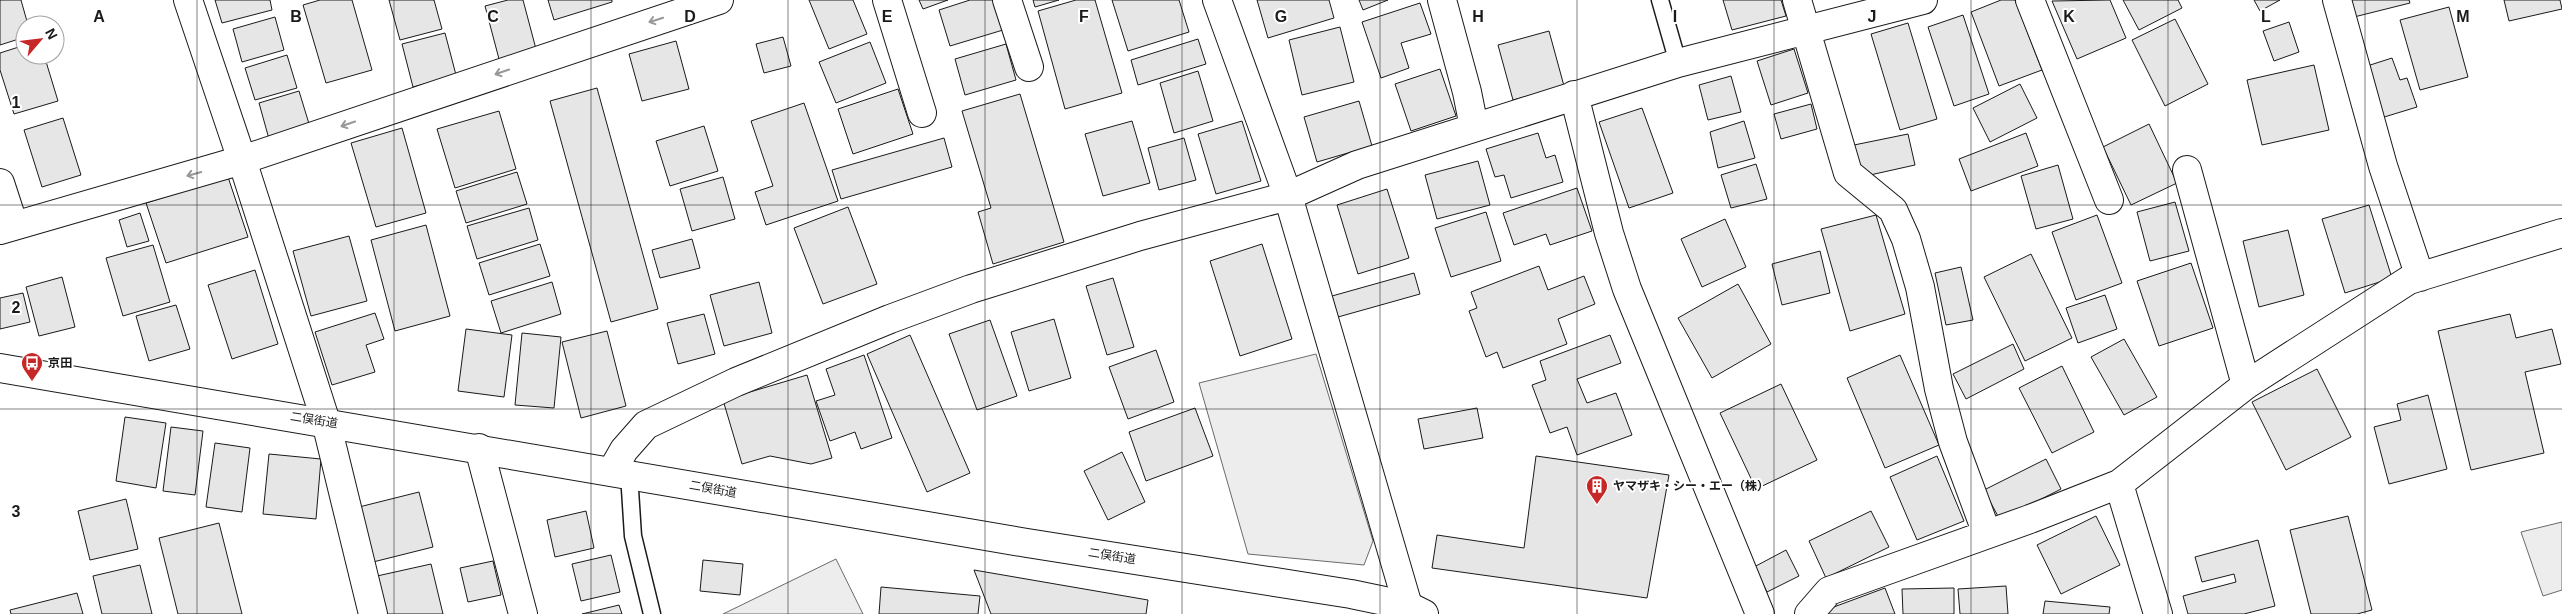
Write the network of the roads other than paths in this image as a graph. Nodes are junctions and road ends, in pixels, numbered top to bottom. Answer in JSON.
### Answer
{"nodes":[{"id":1,"x":188,"y":0,"type":"edge"},
{"id":2,"x":719,"y":0,"type":"edge"},
{"id":3,"x":887,"y":0,"type":"edge"},
{"id":4,"x":1007,"y":0,"type":"edge"},
{"id":5,"x":1217,"y":0,"type":"edge"},
{"id":6,"x":1442,"y":0,"type":"edge"},
{"id":7,"x":1660,"y":0,"type":"edge"},
{"id":8,"x":1797,"y":0,"type":"edge"},
{"id":9,"x":1923,"y":0,"type":"edge"},
{"id":10,"x":2030,"y":0,"type":"edge"},
{"id":11,"x":2336,"y":0,"type":"edge"},
{"id":12,"x":1804,"y":30,"type":"junction"},
{"id":13,"x":1678,"y":63,"type":"junction"},
{"id":14,"x":1028,"y":67,"type":"dead end"},
{"id":15,"x":1574,"y":95,"type":"junction"},
{"id":16,"x":922,"y":113,"type":"dead end"},
{"id":17,"x":1474,"y":127,"type":"junction"},
{"id":18,"x":242,"y":160,"type":"junction"},
{"id":19,"x":2187,"y":170,"type":"dead end"},
{"id":20,"x":0,"y":183,"type":"edge"},
{"id":21,"x":1288,"y":196,"type":"junction"},
{"id":22,"x":2109,"y":200,"type":"dead end"},
{"id":23,"x":7,"y":228,"type":"edge"},
{"id":24,"x":2562,"y":233,"type":"edge"},
{"id":25,"x":2420,"y":277,"type":"junction"},
{"id":26,"x":0,"y":368,"type":"edge"},
{"id":27,"x":2246,"y":385,"type":"junction"},
{"id":28,"x":326,"y":422,"type":"junction"},
{"id":29,"x":479,"y":448,"type":"junction"},
{"id":30,"x":620,"y":473,"type":"junction"},
{"id":31,"x":2119,"y":484,"type":"junction"},
{"id":32,"x":1987,"y":534,"type":"junction"},
{"id":33,"x":1416,"y":610,"type":"edge"},
{"id":34,"x":372,"y":614,"type":"edge"},
{"id":35,"x":523,"y":614,"type":"edge"},
{"id":36,"x":652,"y":614,"type":"edge"},
{"id":37,"x":1760,"y":614,"type":"edge"},
{"id":38,"x":1809,"y":614,"type":"edge"},
{"id":39,"x":2158,"y":614,"type":"edge"}],
"edges":[{"from":1,"to":18,"type":"street"},
{"from":2,"to":18,"type":"street","one_way":true},
{"from":3,"to":16,"type":"street"},
{"from":4,"to":14,"type":"street"},
{"from":5,"to":21,"type":"street"},
{"from":6,"to":17,"type":"street"},
{"from":7,"to":13,"type":"lane"},
{"from":8,"to":12,"type":"street"},
{"from":9,"to":12,"type":"street"},
{"from":10,"to":22,"type":"street"},
{"from":11,"to":25,"type":"street"},
{"from":12,"to":13,"type":"street"},
{"from":12,"to":32,"type":"street"},
{"from":13,"to":15,"type":"street"},
{"from":15,"to":17,"type":"street"},
{"from":15,"to":37,"type":"street"},
{"from":17,"to":21,"type":"street"},
{"from":18,"to":23,"type":"street","one_way":true},
{"from":18,"to":28,"type":"street"},
{"from":19,"to":27,"type":"street"},
{"from":20,"to":23,"type":"street"},
{"from":21,"to":30,"type":"street"},
{"from":21,"to":33,"type":"street"},
{"from":24,"to":25,"type":"street"},
{"from":25,"to":27,"type":"street"},
{"from":26,"to":28,"type":"street","name":"二俣街道"},
{"from":27,"to":31,"type":"street"},
{"from":28,"to":29,"type":"street","name":"二俣街道"},
{"from":28,"to":34,"type":"street"},
{"from":29,"to":30,"type":"street","name":"二俣街道"},
{"from":29,"to":35,"type":"street"},
{"from":30,"to":33,"type":"street","name":"二俣街道"},
{"from":30,"to":36,"type":"lane"},
{"from":31,"to":32,"type":"street"},
{"from":31,"to":39,"type":"street"},
{"from":32,"to":38,"type":"street"}]}
